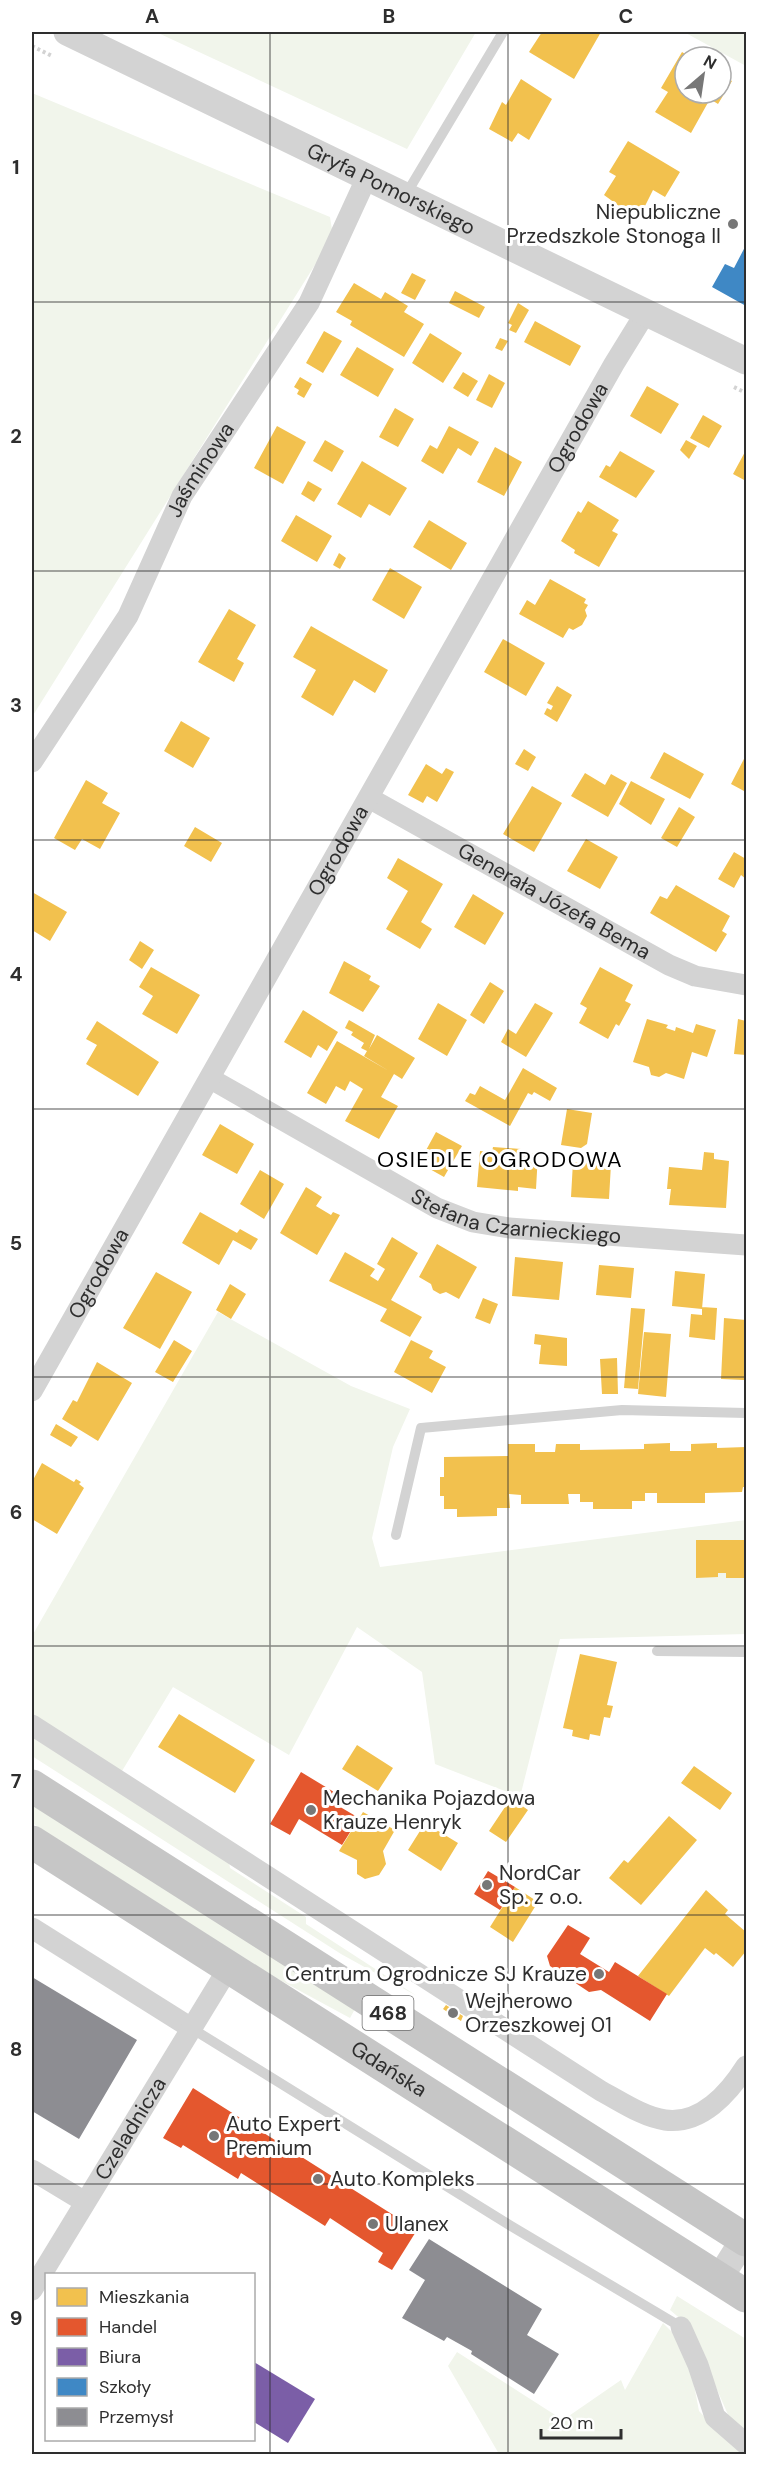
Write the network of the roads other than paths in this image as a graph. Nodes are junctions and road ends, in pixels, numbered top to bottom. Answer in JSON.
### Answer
{"nodes":[{"id":1,"x":68,"y":32,"type":"edge"},
{"id":2,"x":502,"y":32,"type":"edge"},
{"id":3,"x":367,"y":177,"type":"junction"},
{"id":4,"x":405,"y":195,"type":"junction"},
{"id":5,"x":646,"y":312,"type":"junction"},
{"id":6,"x":747,"y":361,"type":"edge"},
{"id":7,"x":32,"y":762,"type":"edge"},
{"id":8,"x":369,"y":798,"type":"junction"},
{"id":9,"x":747,"y":985,"type":"edge"},
{"id":10,"x":211,"y":1079,"type":"junction"},
{"id":11,"x":747,"y":1245,"type":"edge"},
{"id":12,"x":32,"y":1391,"type":"edge"},
{"id":13,"x":747,"y":1413,"type":"edge"},
{"id":14,"x":396,"y":1535,"type":"dead end"},
{"id":15,"x":657,"y":1651,"type":"dead end"},
{"id":16,"x":747,"y":1652,"type":"edge"},
{"id":17,"x":32,"y":1725,"type":"edge"},
{"id":18,"x":32,"y":1786,"type":"edge"},
{"id":19,"x":32,"y":1842,"type":"edge"},
{"id":20,"x":32,"y":1928,"type":"edge"},
{"id":21,"x":228,"y":1967,"type":"junction"},
{"id":22,"x":191,"y":2028,"type":"junction"},
{"id":23,"x":747,"y":2066,"type":"edge"},
{"id":24,"x":32,"y":2170,"type":"edge"},
{"id":25,"x":85,"y":2202,"type":"junction"},
{"id":26,"x":746,"y":2238,"type":"edge"},
{"id":27,"x":719,"y":2279,"type":"junction"},
{"id":28,"x":32,"y":2290,"type":"edge"},
{"id":29,"x":747,"y":2296,"type":"edge"},
{"id":30,"x":681,"y":2327,"type":"joint"},
{"id":31,"x":747,"y":2444,"type":"edge"}],
"edges":[{"from":1,"to":3,"type":"street","name":"Gryfa Pomorskiego"},
{"from":2,"to":4,"type":"lane"},
{"from":3,"to":4,"type":"street","name":"Gryfa Pomorskiego"},
{"from":3,"to":7,"type":"street","name":"Jaśminowa"},
{"from":4,"to":5,"type":"street","name":"Gryfa Pomorskiego"},
{"from":5,"to":6,"type":"street","name":"Gryfa Pomorskiego"},
{"from":5,"to":8,"type":"street","name":"Ogrodowa"},
{"from":8,"to":9,"type":"street","name":"Generała Józefa Bema"},
{"from":8,"to":10,"type":"street","name":"Ogrodowa"},
{"from":10,"to":11,"type":"street","name":"Stefana Czarnieckiego"},
{"from":10,"to":12,"type":"street","name":"Ogrodowa"},
{"from":13,"to":14,"type":"lane"},
{"from":15,"to":16,"type":"lane"},
{"from":17,"to":23,"type":"street"},
{"from":18,"to":26,"type":"main road","number":"468"},
{"from":19,"to":21,"type":"main road","name":"Gdańska","number":"468"},
{"from":20,"to":22,"type":"street"},
{"from":21,"to":22,"type":"street","name":"Czeladnicza"},
{"from":21,"to":27,"type":"main road","name":"Gdańska","number":"468"},
{"from":22,"to":25,"type":"street","name":"Czeladnicza"},
{"from":22,"to":30,"type":"lane"},
{"from":24,"to":25,"type":"street"},
{"from":25,"to":28,"type":"street","name":"Czeladnicza"},
{"from":26,"to":27,"type":"street"},
{"from":27,"to":29,"type":"main road","name":"Gdańska","number":"468"},
{"from":30,"to":31,"type":"street"}]}
